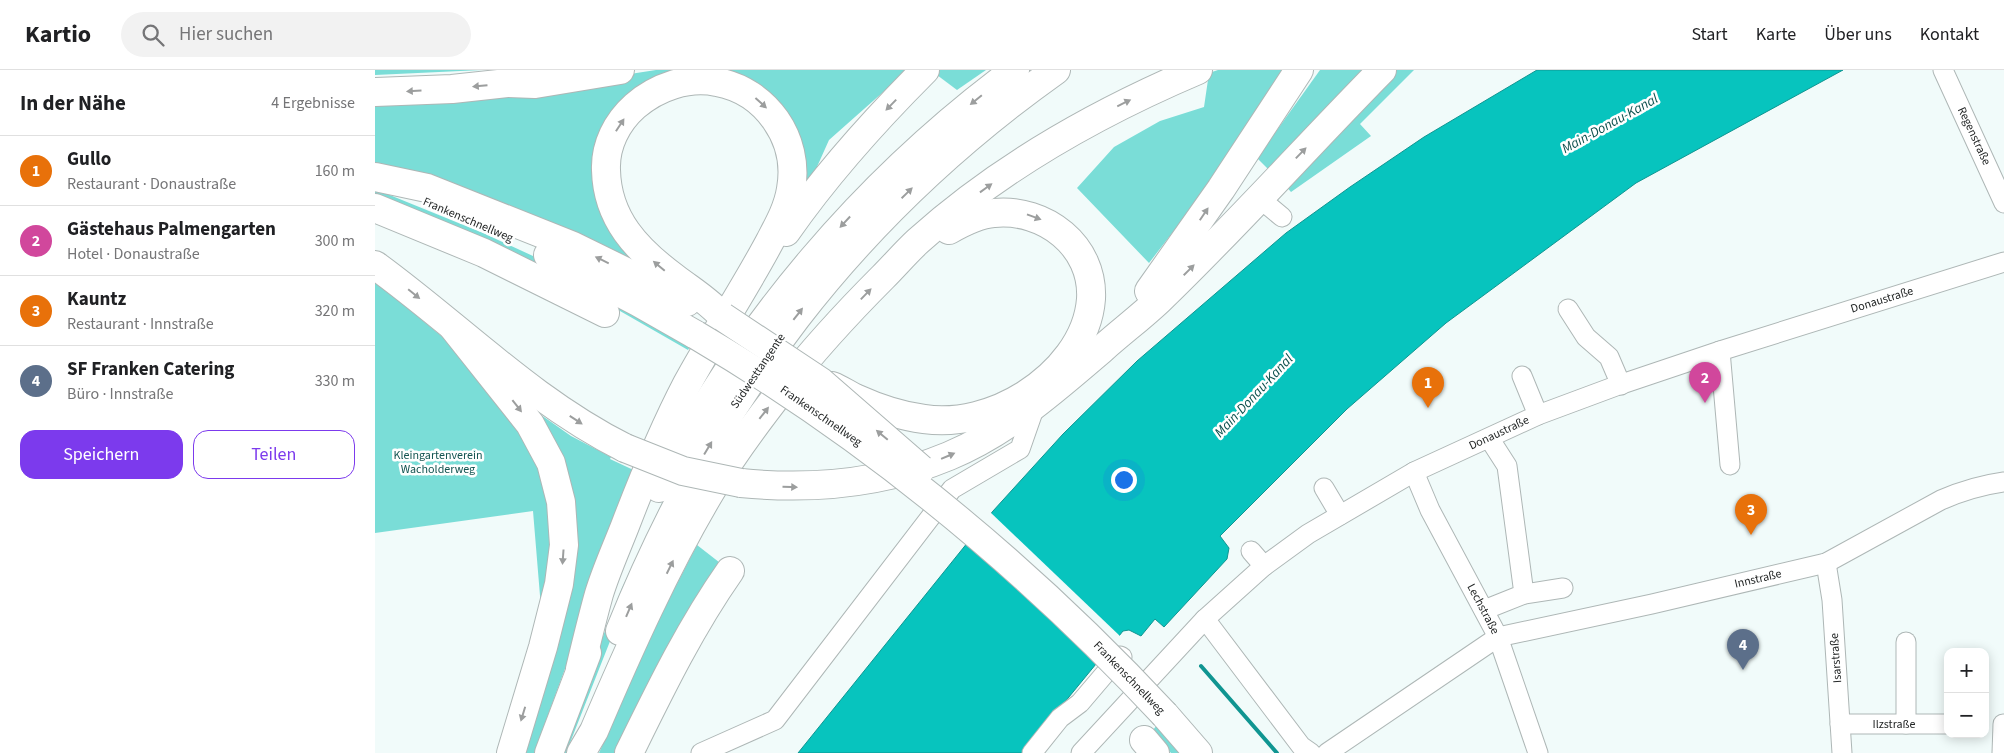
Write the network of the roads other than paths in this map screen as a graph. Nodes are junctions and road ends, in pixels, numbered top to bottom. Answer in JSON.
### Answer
{"nodes":[{"id":1,"x":566,"y":70,"type":"edge"},
{"id":2,"x":620,"y":70,"type":"edge"},
{"id":3,"x":925,"y":70,"type":"edge"},
{"id":4,"x":1015,"y":70,"type":"edge"},
{"id":5,"x":1056,"y":70,"type":"edge"},
{"id":6,"x":1198,"y":70,"type":"edge"},
{"id":7,"x":1299,"y":70,"type":"edge"},
{"id":8,"x":1382,"y":70,"type":"edge"},
{"id":9,"x":1943,"y":70,"type":"edge"},
{"id":10,"x":507,"y":83,"type":"junction"},
{"id":11,"x":375,"y":92,"type":"edge"},
{"id":12,"x":375,"y":178,"type":"edge"},
{"id":13,"x":1258,"y":197,"type":"junction"},
{"id":14,"x":2004,"y":202,"type":"edge"},
{"id":15,"x":375,"y":208,"type":"edge"},
{"id":16,"x":1282,"y":217,"type":"dead end"},
{"id":17,"x":2004,"y":262,"type":"edge"},
{"id":18,"x":895,"y":264,"type":"junction"},
{"id":19,"x":375,"y":265,"type":"edge"},
{"id":20,"x":757,"y":267,"type":"junction"},
{"id":21,"x":1568,"y":309,"type":"dead end"},
{"id":22,"x":605,"y":313,"type":"dead end"},
{"id":23,"x":710,"y":318,"type":"junction"},
{"id":24,"x":453,"y":327,"type":"junction"},
{"id":25,"x":1101,"y":350,"type":"junction"},
{"id":26,"x":1719,"y":351,"type":"junction"},
{"id":27,"x":1522,"y":376,"type":"dead end"},
{"id":28,"x":821,"y":382,"type":"junction"},
{"id":29,"x":1621,"y":385,"type":"junction"},
{"id":30,"x":1035,"y":406,"type":"junction"},
{"id":31,"x":1539,"y":415,"type":"junction"},
{"id":32,"x":1489,"y":438,"type":"junction"},
{"id":33,"x":1730,"y":465,"type":"dead end"},
{"id":34,"x":1414,"y":472,"type":"junction"},
{"id":35,"x":2004,"y":484,"type":"edge"},
{"id":36,"x":1324,"y":488,"type":"dead end"},
{"id":37,"x":1340,"y":515,"type":"junction"},
{"id":38,"x":1251,"y":551,"type":"dead end"},
{"id":39,"x":1001,"y":557,"type":"junction"},
{"id":40,"x":1826,"y":563,"type":"junction"},
{"id":41,"x":1263,"y":566,"type":"junction"},
{"id":42,"x":730,"y":571,"type":"dead end"},
{"id":43,"x":1563,"y":588,"type":"dead end"},
{"id":44,"x":1524,"y":594,"type":"junction"},
{"id":45,"x":1484,"y":610,"type":"junction"},
{"id":46,"x":1205,"y":619,"type":"junction"},
{"id":47,"x":1498,"y":637,"type":"junction"},
{"id":48,"x":1905,"y":642,"type":"dead end"},
{"id":49,"x":580,"y":669,"type":"junction"},
{"id":50,"x":1147,"y":681,"type":"junction"},
{"id":51,"x":1840,"y":724,"type":"junction"},
{"id":52,"x":1906,"y":724,"type":"junction"},
{"id":53,"x":1944,"y":724,"type":"edge"},
{"id":54,"x":1997,"y":724,"type":"edge"},
{"id":55,"x":511,"y":753,"type":"edge"},
{"id":56,"x":549,"y":753,"type":"edge"},
{"id":57,"x":573,"y":753,"type":"edge"},
{"id":58,"x":581,"y":753,"type":"edge"},
{"id":59,"x":629,"y":753,"type":"edge"},
{"id":60,"x":701,"y":753,"type":"edge"},
{"id":61,"x":1032,"y":753,"type":"edge"},
{"id":62,"x":1081,"y":753,"type":"edge"},
{"id":63,"x":1198,"y":753,"type":"edge"},
{"id":64,"x":1311,"y":753,"type":"edge"},
{"id":65,"x":1327,"y":753,"type":"edge"},
{"id":66,"x":1538,"y":753,"type":"edge"},
{"id":67,"x":1842,"y":753,"type":"edge"},
{"id":68,"x":2002,"y":753,"type":"edge"}],
"edges":[{"from":1,"to":10,"type":"highway"},
{"from":2,"to":10,"type":"highway"},
{"from":3,"to":20,"type":"highway","one_way":true},
{"from":4,"to":49,"type":"highway","name":"Südwesttangente","one_way":true},
{"from":57,"to":5,"type":"highway","name":"Südwesttangente","one_way":true},
{"from":18,"to":6,"type":"highway","one_way":true},
{"from":25,"to":7,"type":"highway","one_way":true},
{"from":13,"to":8,"type":"highway","one_way":true},
{"from":9,"to":14,"type":"street","name":"Regenstraße"},
{"from":10,"to":11,"type":"highway","one_way":true},
{"from":12,"to":23,"type":"highway","name":"Frankenschnellweg"},
{"from":13,"to":16,"type":"street"},
{"from":25,"to":13,"type":"highway","one_way":true},
{"from":15,"to":22,"type":"highway","name":"Frankenschnellweg"},
{"from":17,"to":26,"type":"street","name":"Donaustraße"},
{"from":18,"to":28,"type":"highway","one_way":true},
{"from":58,"to":18,"type":"highway","one_way":true},
{"from":19,"to":24,"type":"highway","one_way":true},
{"from":23,"to":20,"type":"highway","one_way":true},
{"from":20,"to":49,"type":"highway"},
{"from":21,"to":29,"type":"street"},
{"from":23,"to":28,"type":"highway","bridge":true},
{"from":23,"to":39,"type":"highway","name":"Frankenschnellweg","bridge":true},
{"from":24,"to":30,"type":"highway","one_way":true,"bridge":true},
{"from":24,"to":55,"type":"highway","one_way":true},
{"from":25,"to":30,"type":"highway"},
{"from":26,"to":29,"type":"street","name":"Donaustraße"},
{"from":26,"to":33,"type":"street"},
{"from":27,"to":31,"type":"street"},
{"from":39,"to":28,"type":"highway","one_way":true,"bridge":true},
{"from":29,"to":31,"type":"street","name":"Donaustraße"},
{"from":30,"to":60,"type":"street"},
{"from":31,"to":32,"type":"street","name":"Donaustraße"},
{"from":32,"to":34,"type":"street","name":"Donaustraße"},
{"from":32,"to":44,"type":"street"},
{"from":34,"to":37,"type":"street","name":"Donaustraße"},
{"from":34,"to":45,"type":"street","name":"Lechstraße"},
{"from":35,"to":40,"type":"street","name":"Innstraße"},
{"from":36,"to":37,"type":"street"},
{"from":37,"to":41,"type":"street","name":"Donaustraße"},
{"from":38,"to":41,"type":"street"},
{"from":39,"to":63,"type":"highway","name":"Frankenschnellweg","bridge":true},
{"from":40,"to":47,"type":"street","name":"Innstraße"},
{"from":40,"to":51,"type":"street","name":"Isarstraße"},
{"from":41,"to":46,"type":"street","name":"Donaustraße"},
{"from":42,"to":59,"type":"highway"},
{"from":43,"to":44,"type":"street"},
{"from":44,"to":45,"type":"street"},
{"from":45,"to":47,"type":"street","name":"Lechstraße"},
{"from":46,"to":50,"type":"street","name":"Donaustraße"},
{"from":46,"to":64,"type":"street"},
{"from":47,"to":65,"type":"street"},
{"from":47,"to":66,"type":"street","name":"Lechstraße"},
{"from":48,"to":52,"type":"street"},
{"from":49,"to":56,"type":"highway","name":"Südwesttangente"},
{"from":50,"to":61,"type":"street"},
{"from":50,"to":62,"type":"street","name":"Donaustraße"},
{"from":51,"to":52,"type":"street","name":"Ilzstraße"},
{"from":51,"to":67,"type":"street","name":"Isarstraße"},
{"from":52,"to":53,"type":"street","name":"Ilzstraße"},
{"from":54,"to":68,"type":"street"}]}
